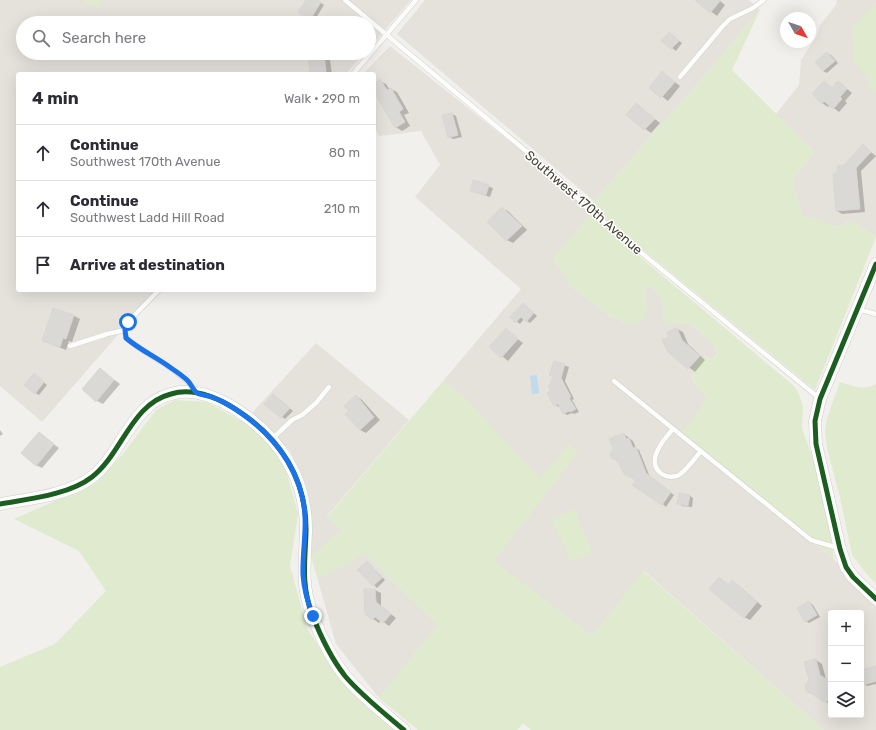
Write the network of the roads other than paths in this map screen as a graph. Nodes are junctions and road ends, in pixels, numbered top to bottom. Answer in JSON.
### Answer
{"nodes":[{"id":1,"x":345,"y":0,"type":"edge"},
{"id":2,"x":416,"y":0,"type":"edge"},
{"id":3,"x":764,"y":0,"type":"edge"},
{"id":4,"x":364,"y":16,"type":"edge"},
{"id":5,"x":376,"y":26,"type":"edge"},
{"id":6,"x":386,"y":35,"type":"junction"},
{"id":7,"x":376,"y":47,"type":"edge"},
{"id":8,"x":365,"y":60,"type":"edge"},
{"id":9,"x":355,"y":72,"type":"edge"},
{"id":10,"x":680,"y":77,"type":"dead end"},
{"id":11,"x":876,"y":264,"type":"edge"},
{"id":12,"x":157,"y":292,"type":"edge"},
{"id":13,"x":858,"y":309,"type":"junction"},
{"id":14,"x":876,"y":314,"type":"edge"},
{"id":15,"x":125,"y":330,"type":"junction"},
{"id":16,"x":70,"y":346,"type":"dead end"},
{"id":17,"x":614,"y":381,"type":"dead end"},
{"id":18,"x":329,"y":387,"type":"dead end"},
{"id":19,"x":197,"y":393,"type":"junction"},
{"id":20,"x":820,"y":399,"type":"junction"},
{"id":21,"x":673,"y":429,"type":"junction"},
{"id":22,"x":272,"y":439,"type":"junction"},
{"id":23,"x":701,"y":451,"type":"junction"},
{"id":24,"x":0,"y":504,"type":"edge"},
{"id":25,"x":840,"y":549,"type":"junction"},
{"id":26,"x":876,"y":599,"type":"edge"},
{"id":27,"x":404,"y":730,"type":"edge"}],
"edges":[{"from":1,"to":4,"type":"lane","name":"Southwest 170th Avenue"},
{"from":2,"to":6,"type":"lane"},
{"from":3,"to":10,"type":"lane"},
{"from":5,"to":6,"type":"lane","name":"Southwest 170th Avenue"},
{"from":6,"to":7,"type":"lane"},
{"from":6,"to":20,"type":"lane","name":"Southwest 170th Avenue"},
{"from":8,"to":9,"type":"lane"},
{"from":11,"to":13,"type":"street"},
{"from":12,"to":15,"type":"lane"},
{"from":13,"to":14,"type":"lane"},
{"from":13,"to":20,"type":"street"},
{"from":15,"to":16,"type":"lane"},
{"from":15,"to":19,"type":"lane"},
{"from":17,"to":21,"type":"lane"},
{"from":18,"to":22,"type":"lane"},
{"from":19,"to":22,"type":"street"},
{"from":19,"to":24,"type":"street"},
{"from":20,"to":25,"type":"street"},
{"from":21,"to":23,"type":"lane"},
{"from":21,"to":23,"type":"lane"},
{"from":22,"to":27,"type":"street"},
{"from":23,"to":25,"type":"lane"},
{"from":25,"to":26,"type":"street"}]}
